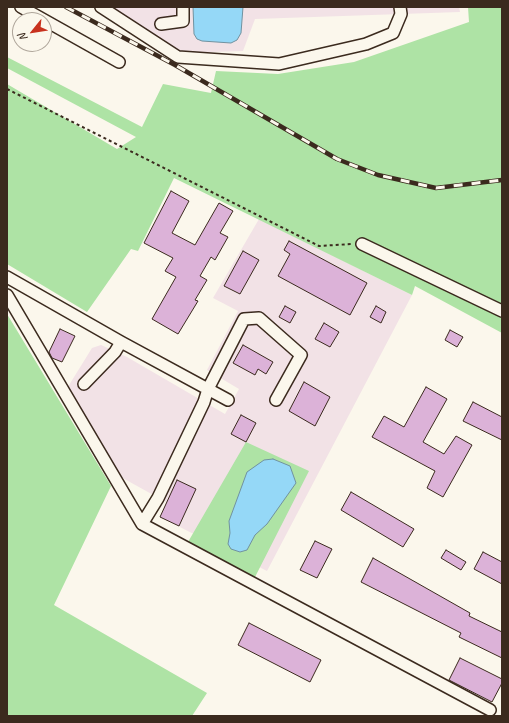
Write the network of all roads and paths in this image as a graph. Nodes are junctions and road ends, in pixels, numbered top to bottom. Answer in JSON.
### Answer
{"nodes":[{"id":1,"x":22,"y":7,"type":"edge"},
{"id":2,"x":101,"y":7,"type":"edge"},
{"id":3,"x":183,"y":7,"type":"edge"},
{"id":4,"x":400,"y":7,"type":"edge"},
{"id":5,"x":161,"y":24,"type":"dead end"},
{"id":6,"x":119,"y":62,"type":"dead end"},
{"id":7,"x":7,"y":89,"type":"edge"},
{"id":8,"x":362,"y":244,"type":"joint"},
{"id":9,"x":7,"y":277,"type":"edge"},
{"id":10,"x":7,"y":295,"type":"edge"},
{"id":11,"x":502,"y":311,"type":"edge"},
{"id":12,"x":121,"y":342,"type":"junction"},
{"id":13,"x":84,"y":384,"type":"dead end"},
{"id":14,"x":208,"y":389,"type":"junction"},
{"id":15,"x":228,"y":400,"type":"dead end"},
{"id":16,"x":276,"y":400,"type":"dead end"},
{"id":17,"x":142,"y":524,"type":"junction"},
{"id":18,"x":490,"y":710,"type":"dead end"}],
"edges":[{"from":1,"to":6,"type":"street"},
{"from":2,"to":4,"type":"street"},
{"from":3,"to":5,"type":"street"},
{"from":7,"to":8,"type":"path"},
{"from":8,"to":11,"type":"street"},
{"from":9,"to":12,"type":"street"},
{"from":10,"to":17,"type":"street"},
{"from":12,"to":13,"type":"street"},
{"from":12,"to":14,"type":"street"},
{"from":14,"to":15,"type":"street"},
{"from":14,"to":16,"type":"street"},
{"from":14,"to":17,"type":"street"},
{"from":17,"to":18,"type":"street"}]}
